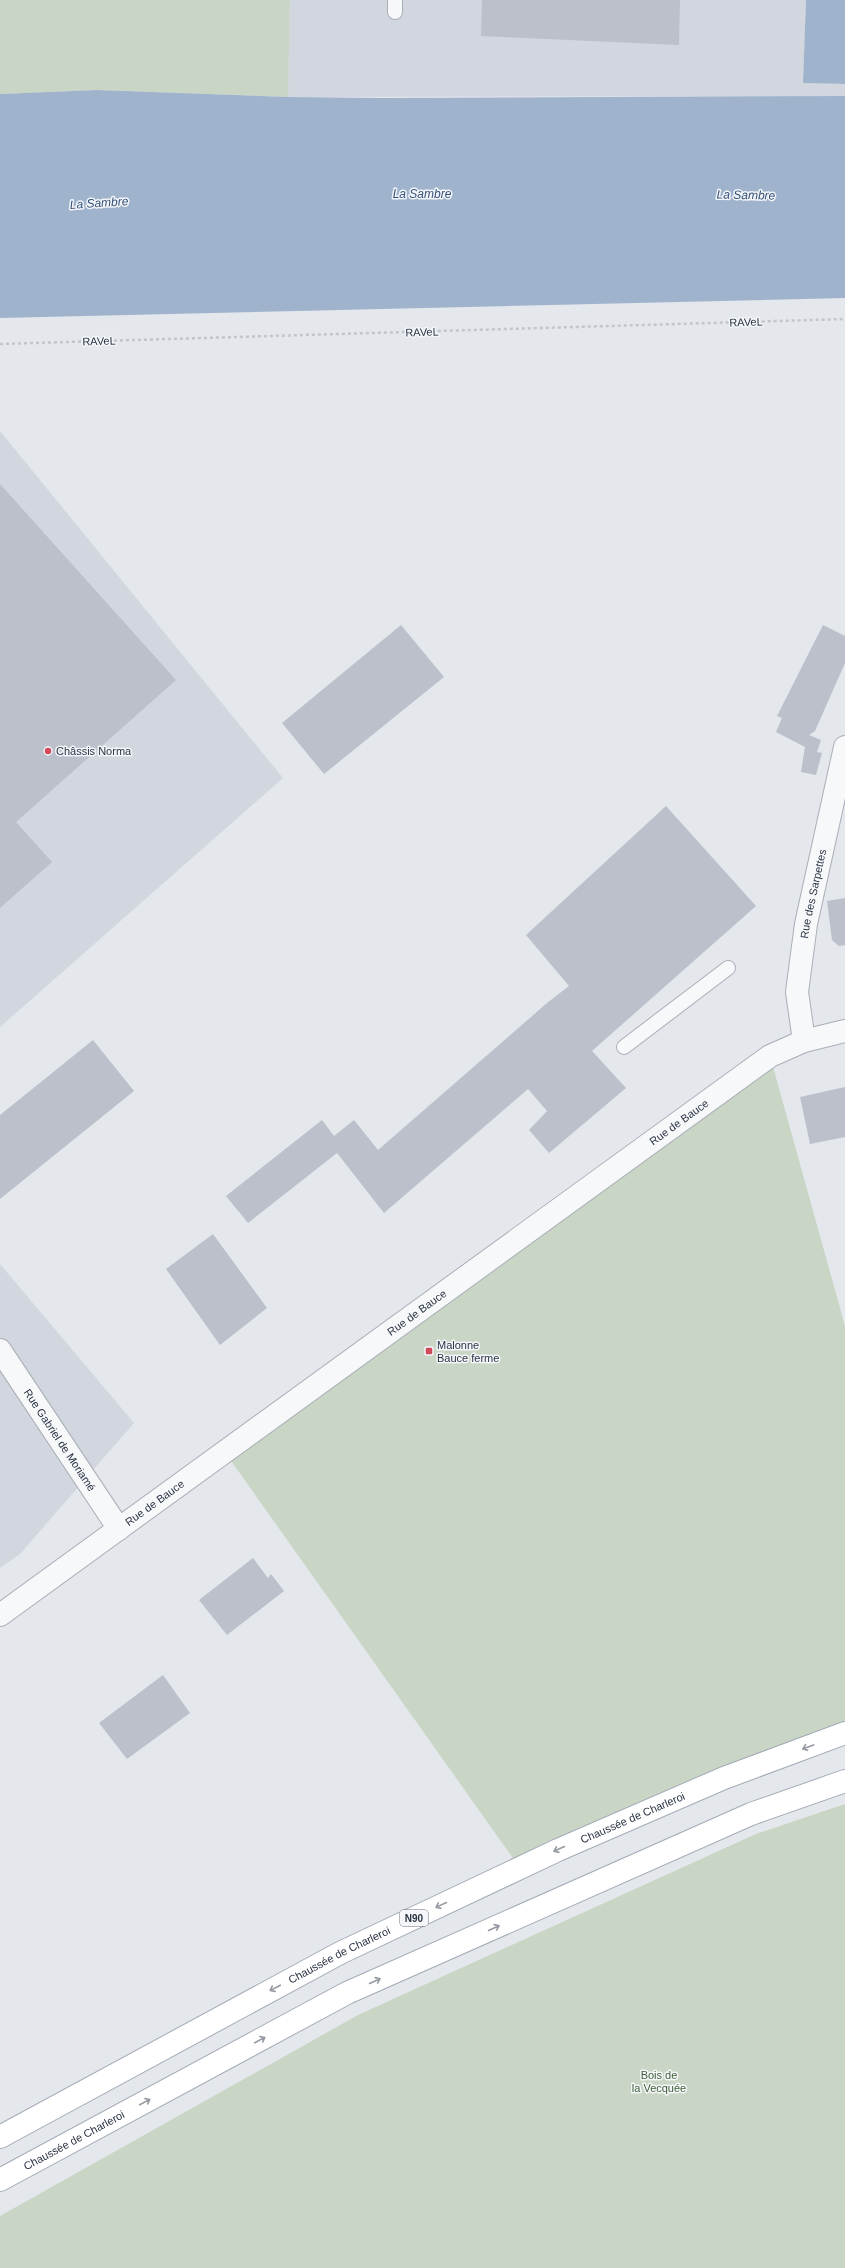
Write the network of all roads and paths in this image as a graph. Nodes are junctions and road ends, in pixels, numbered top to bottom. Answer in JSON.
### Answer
{"nodes":[{"id":1,"x":845,"y":319,"type":"edge"},
{"id":2,"x":0,"y":344,"type":"edge"},
{"id":3,"x":845,"y":747,"type":"edge"},
{"id":4,"x":728,"y":968,"type":"dead end"},
{"id":5,"x":845,"y":1031,"type":"edge"},
{"id":6,"x":804,"y":1041,"type":"junction"},
{"id":7,"x":624,"y":1047,"type":"dead end"},
{"id":8,"x":0,"y":1350,"type":"edge"},
{"id":9,"x":119,"y":1529,"type":"junction"},
{"id":10,"x":0,"y":1615,"type":"edge"},
{"id":11,"x":845,"y":1733,"type":"edge"},
{"id":12,"x":845,"y":1781,"type":"edge"},
{"id":13,"x":0,"y":2137,"type":"edge"},
{"id":14,"x":0,"y":2180,"type":"edge"}],
"edges":[{"from":1,"to":2,"type":"path","name":"RAVeL"},
{"from":3,"to":6,"type":"street","name":"Rue des Sarpettes"},
{"from":4,"to":7,"type":"lane"},
{"from":5,"to":6,"type":"street","name":"Rue de Bauce"},
{"from":6,"to":9,"type":"street","name":"Rue de Bauce"},
{"from":8,"to":9,"type":"street","name":"Rue Gabriel de Moriamé"},
{"from":9,"to":10,"type":"street","name":"Rue de Bauce"},
{"from":11,"to":13,"type":"main road","name":"Chaussée de Charleroi","number":"N90","one_way":true},
{"from":14,"to":12,"type":"main road","name":"Chaussée de Charleroi","one_way":true}]}
